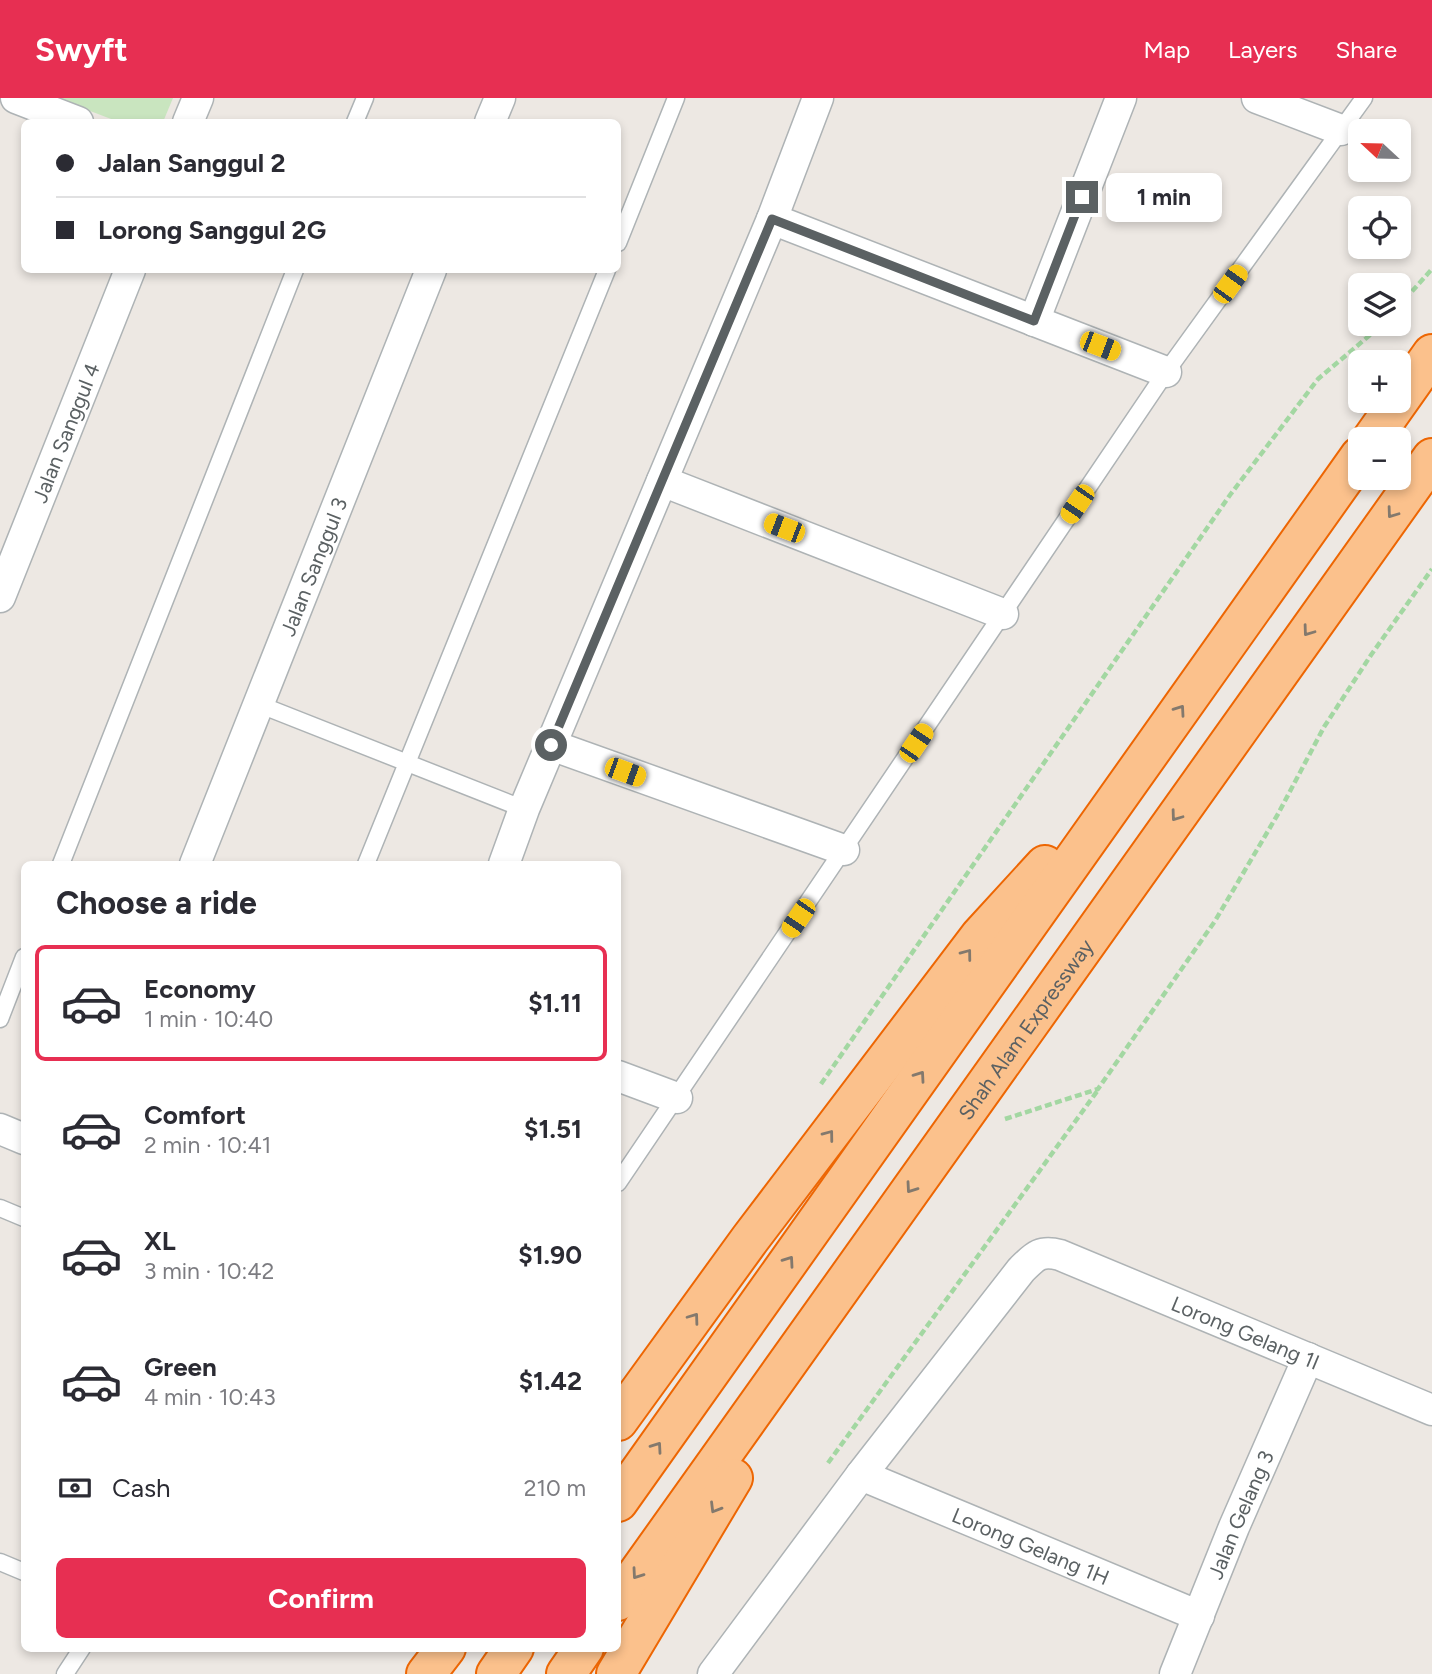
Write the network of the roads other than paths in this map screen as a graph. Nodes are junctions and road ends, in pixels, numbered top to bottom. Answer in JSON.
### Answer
{"nodes":[{"id":1,"x":16,"y":98,"type":"edge"},
{"id":2,"x":198,"y":98,"type":"edge"},
{"id":3,"x":365,"y":98,"type":"edge"},
{"id":4,"x":500,"y":98,"type":"edge"},
{"id":5,"x":676,"y":98,"type":"edge"},
{"id":6,"x":818,"y":98,"type":"edge"},
{"id":7,"x":1121,"y":98,"type":"edge"},
{"id":8,"x":1257,"y":98,"type":"edge"},
{"id":9,"x":1364,"y":98,"type":"edge"},
{"id":10,"x":70,"y":119,"type":"edge"},
{"id":11,"x":189,"y":119,"type":"edge"},
{"id":12,"x":356,"y":119,"type":"edge"},
{"id":13,"x":491,"y":119,"type":"edge"},
{"id":14,"x":1341,"y":130,"type":"junction"},
{"id":15,"x":772,"y":219,"type":"junction"},
{"id":16,"x":621,"y":236,"type":"edge"},
{"id":17,"x":129,"y":273,"type":"edge"},
{"id":18,"x":294,"y":273,"type":"edge"},
{"id":19,"x":430,"y":273,"type":"edge"},
{"id":20,"x":606,"y":273,"type":"edge"},
{"id":21,"x":1034,"y":321,"type":"junction"},
{"id":22,"x":1432,"y":355,"type":"edge"},
{"id":23,"x":1166,"y":372,"type":"junction"},
{"id":24,"x":1381,"y":427,"type":"edge"},
{"id":25,"x":1432,"y":458,"type":"edge"},
{"id":26,"x":1348,"y":473,"type":"edge"},
{"id":27,"x":662,"y":481,"type":"junction"},
{"id":28,"x":0,"y":597,"type":"edge"},
{"id":29,"x":1003,"y":614,"type":"junction"},
{"id":30,"x":258,"y":704,"type":"junction"},
{"id":31,"x":551,"y":745,"type":"junction"},
{"id":32,"x":1152,"y":750,"type":"junction"},
{"id":33,"x":406,"y":762,"type":"junction"},
{"id":34,"x":524,"y":809,"type":"junction"},
{"id":35,"x":844,"y":850,"type":"junction"},
{"id":36,"x":62,"y":861,"type":"edge"},
{"id":37,"x":196,"y":861,"type":"edge"},
{"id":38,"x":367,"y":861,"type":"edge"},
{"id":39,"x":504,"y":861,"type":"edge"},
{"id":40,"x":21,"y":965,"type":"edge"},
{"id":41,"x":0,"y":1019,"type":"edge"},
{"id":42,"x":621,"y":1077,"type":"edge"},
{"id":43,"x":677,"y":1098,"type":"junction"},
{"id":44,"x":0,"y":1129,"type":"edge"},
{"id":45,"x":21,"y":1138,"type":"edge"},
{"id":46,"x":621,"y":1179,"type":"edge"},
{"id":47,"x":0,"y":1208,"type":"edge"},
{"id":48,"x":21,"y":1217,"type":"edge"},
{"id":49,"x":875,"y":1238,"type":"junction"},
{"id":50,"x":1307,"y":1358,"type":"junction"},
{"id":51,"x":1432,"y":1410,"type":"edge"},
{"id":52,"x":621,"y":1417,"type":"edge"},
{"id":53,"x":861,"y":1475,"type":"junction"},
{"id":54,"x":621,"y":1499,"type":"edge"},
{"id":55,"x":0,"y":1562,"type":"edge"},
{"id":56,"x":21,"y":1571,"type":"edge"},
{"id":57,"x":621,"y":1597,"type":"edge"},
{"id":58,"x":1199,"y":1616,"type":"junction"},
{"id":59,"x":79,"y":1652,"type":"edge"},
{"id":60,"x":443,"y":1652,"type":"edge"},
{"id":61,"x":511,"y":1652,"type":"edge"},
{"id":62,"x":581,"y":1652,"type":"edge"},
{"id":63,"x":65,"y":1674,"type":"edge"},
{"id":64,"x":426,"y":1674,"type":"edge"},
{"id":65,"x":496,"y":1674,"type":"edge"},
{"id":66,"x":566,"y":1674,"type":"edge"},
{"id":67,"x":616,"y":1674,"type":"edge"},
{"id":68,"x":713,"y":1674,"type":"edge"},
{"id":69,"x":1175,"y":1674,"type":"edge"}],
"edges":[{"from":1,"to":10,"type":"street"},
{"from":2,"to":11,"type":"street"},
{"from":3,"to":12,"type":"lane"},
{"from":4,"to":13,"type":"street"},
{"from":5,"to":16,"type":"lane"},
{"from":6,"to":15,"type":"street"},
{"from":7,"to":21,"type":"street"},
{"from":8,"to":14,"type":"street"},
{"from":9,"to":14,"type":"lane"},
{"from":14,"to":23,"type":"lane"},
{"from":15,"to":21,"type":"street"},
{"from":15,"to":27,"type":"street"},
{"from":17,"to":28,"type":"street","name":"Jalan Sanggul 4"},
{"from":18,"to":36,"type":"lane"},
{"from":19,"to":30,"type":"street","name":"Jalan Sanggul 3"},
{"from":20,"to":33,"type":"lane"},
{"from":21,"to":23,"type":"street"},
{"from":22,"to":24,"type":"highway"},
{"from":23,"to":29,"type":"lane"},
{"from":25,"to":49,"type":"highway","name":"Shah Alam Expressway","one_way":true},
{"from":32,"to":26,"type":"highway","one_way":true},
{"from":27,"to":29,"type":"street"},
{"from":27,"to":31,"type":"street"},
{"from":29,"to":35,"type":"lane"},
{"from":30,"to":33,"type":"lane"},
{"from":30,"to":37,"type":"street","name":"Jalan Sanggul 3"},
{"from":31,"to":34,"type":"street"},
{"from":31,"to":35,"type":"street"},
{"from":52,"to":32,"type":"highway","one_way":true},
{"from":54,"to":32,"type":"highway","one_way":true},
{"from":33,"to":34,"type":"lane"},
{"from":33,"to":38,"type":"lane"},
{"from":34,"to":39,"type":"street"},
{"from":35,"to":43,"type":"lane"},
{"from":40,"to":41,"type":"lane"},
{"from":42,"to":43,"type":"street"},
{"from":43,"to":46,"type":"lane"},
{"from":44,"to":45,"type":"street"},
{"from":47,"to":48,"type":"lane"},
{"from":49,"to":57,"type":"highway","name":"Shah Alam Expressway","one_way":true},
{"from":49,"to":67,"type":"highway","one_way":true},
{"from":50,"to":51,"type":"street","name":"Lorong Gelang 1I"},
{"from":50,"to":53,"type":"street","name":"Lorong Gelang 1I"},
{"from":50,"to":58,"type":"street","name":"Jalan Gelang 3"},
{"from":53,"to":58,"type":"street","name":"Lorong Gelang 1H"},
{"from":53,"to":68,"type":"street"},
{"from":55,"to":56,"type":"lane"},
{"from":58,"to":69,"type":"street","name":"Jalan Gelang 3"},
{"from":59,"to":63,"type":"lane"},
{"from":60,"to":64,"type":"highway"},
{"from":61,"to":65,"type":"highway"},
{"from":62,"to":66,"type":"highway"}]}
